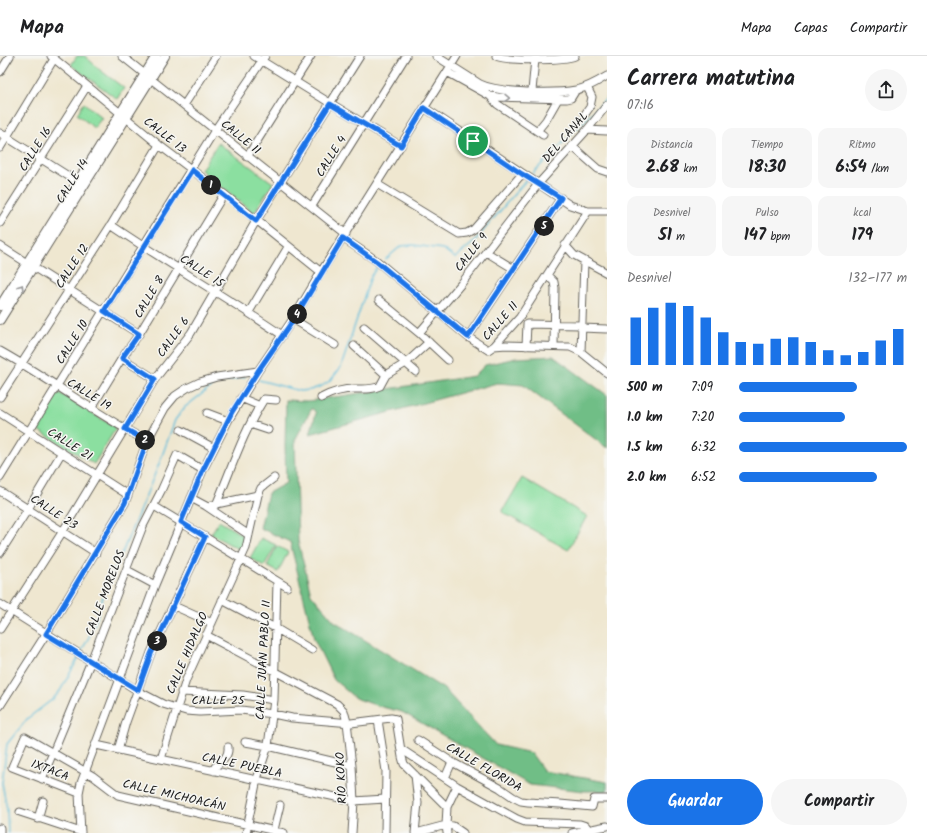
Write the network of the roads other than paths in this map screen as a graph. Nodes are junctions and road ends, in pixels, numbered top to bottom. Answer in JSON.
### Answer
{"nodes":[{"id":1,"x":10,"y":56,"type":"edge"},
{"id":2,"x":122,"y":56,"type":"edge"},
{"id":3,"x":156,"y":56,"type":"edge"},
{"id":4,"x":165,"y":56,"type":"edge"},
{"id":5,"x":216,"y":56,"type":"edge"},
{"id":6,"x":254,"y":56,"type":"edge"},
{"id":7,"x":311,"y":56,"type":"edge"},
{"id":8,"x":360,"y":56,"type":"edge"},
{"id":9,"x":406,"y":56,"type":"edge"},
{"id":10,"x":436,"y":56,"type":"edge"},
{"id":11,"x":457,"y":56,"type":"edge"},
{"id":12,"x":498,"y":56,"type":"edge"},
{"id":13,"x":574,"y":56,"type":"edge"},
{"id":14,"x":52,"y":57,"type":"edge"},
{"id":15,"x":535,"y":58,"type":"edge"},
{"id":16,"x":264,"y":59,"type":"edge"},
{"id":17,"x":451,"y":65,"type":"junction"},
{"id":18,"x":0,"y":72,"type":"edge"},
{"id":19,"x":447,"y":72,"type":"junction"},
{"id":20,"x":148,"y":76,"type":"junction"},
{"id":21,"x":607,"y":76,"type":"edge"},
{"id":22,"x":296,"y":81,"type":"junction"},
{"id":23,"x":87,"y":86,"type":"junction"},
{"id":24,"x":587,"y":87,"type":"junction"},
{"id":25,"x":576,"y":90,"type":"junction"},
{"id":26,"x":532,"y":91,"type":"junction"},
{"id":27,"x":490,"y":96,"type":"junction"},
{"id":28,"x":558,"y":99,"type":"junction"},
{"id":29,"x":330,"y":104,"type":"junction"},
{"id":30,"x":184,"y":105,"type":"junction"},
{"id":31,"x":607,"y":105,"type":"edge"},
{"id":32,"x":424,"y":108,"type":"junction"},
{"id":33,"x":585,"y":114,"type":"dead end"},
{"id":34,"x":123,"y":116,"type":"junction"},
{"id":35,"x":364,"y":124,"type":"junction"},
{"id":36,"x":215,"y":130,"type":"junction"},
{"id":37,"x":587,"y":130,"type":"junction"},
{"id":38,"x":607,"y":131,"type":"edge"},
{"id":39,"x":0,"y":132,"type":"edge"},
{"id":40,"x":7,"y":137,"type":"junction"},
{"id":41,"x":159,"y":145,"type":"junction"},
{"id":42,"x":401,"y":146,"type":"junction"},
{"id":43,"x":572,"y":146,"type":"junction"},
{"id":44,"x":0,"y":148,"type":"edge"},
{"id":45,"x":247,"y":157,"type":"junction"},
{"id":46,"x":42,"y":159,"type":"junction"},
{"id":47,"x":192,"y":170,"type":"junction"},
{"id":48,"x":607,"y":172,"type":"edge"},
{"id":49,"x":522,"y":174,"type":"junction"},
{"id":50,"x":80,"y":183,"type":"junction"},
{"id":51,"x":281,"y":183,"type":"junction"},
{"id":52,"x":539,"y":183,"type":"junction"},
{"id":53,"x":377,"y":184,"type":"junction"},
{"id":54,"x":224,"y":194,"type":"junction"},
{"id":55,"x":561,"y":198,"type":"junction"},
{"id":56,"x":312,"y":206,"type":"junction"},
{"id":57,"x":588,"y":211,"type":"junction"},
{"id":58,"x":607,"y":211,"type":"edge"},
{"id":59,"x":256,"y":221,"type":"junction"},
{"id":60,"x":0,"y":223,"type":"edge"},
{"id":61,"x":111,"y":225,"type":"junction"},
{"id":62,"x":344,"y":236,"type":"junction"},
{"id":63,"x":565,"y":245,"type":"junction"},
{"id":64,"x":0,"y":246,"type":"edge"},
{"id":65,"x":144,"y":247,"type":"junction"},
{"id":66,"x":288,"y":247,"type":"junction"},
{"id":67,"x":486,"y":252,"type":"junction"},
{"id":68,"x":584,"y":261,"type":"junction"},
{"id":69,"x":30,"y":265,"type":"junction"},
{"id":70,"x":179,"y":269,"type":"junction"},
{"id":71,"x":514,"y":269,"type":"junction"},
{"id":72,"x":321,"y":272,"type":"junction"},
{"id":73,"x":607,"y":273,"type":"edge"},
{"id":74,"x":547,"y":275,"type":"junction"},
{"id":75,"x":70,"y":290,"type":"junction"},
{"id":76,"x":215,"y":292,"type":"junction"},
{"id":77,"x":379,"y":300,"type":"dead end"},
{"id":78,"x":0,"y":306,"type":"edge"},
{"id":79,"x":104,"y":311,"type":"junction"},
{"id":80,"x":249,"y":312,"type":"junction"},
{"id":81,"x":438,"y":312,"type":"junction"},
{"id":82,"x":294,"y":319,"type":"junction"},
{"id":83,"x":0,"y":320,"type":"edge"},
{"id":84,"x":554,"y":324,"type":"junction"},
{"id":85,"x":581,"y":326,"type":"junction"},
{"id":86,"x":364,"y":327,"type":"dead end"},
{"id":87,"x":607,"y":329,"type":"edge"},
{"id":88,"x":419,"y":333,"type":"junction"},
{"id":89,"x":139,"y":334,"type":"junction"},
{"id":90,"x":282,"y":335,"type":"junction"},
{"id":91,"x":468,"y":337,"type":"junction"},
{"id":92,"x":429,"y":342,"type":"junction"},
{"id":93,"x":335,"y":345,"type":"dead end"},
{"id":94,"x":354,"y":346,"type":"dead end"},
{"id":95,"x":494,"y":346,"type":"junction"},
{"id":96,"x":526,"y":346,"type":"junction"},
{"id":97,"x":554,"y":346,"type":"junction"},
{"id":98,"x":0,"y":351,"type":"edge"},
{"id":99,"x":581,"y":352,"type":"junction"},
{"id":100,"x":122,"y":358,"type":"junction"},
{"id":101,"x":448,"y":360,"type":"dead end"},
{"id":102,"x":22,"y":363,"type":"junction"},
{"id":103,"x":406,"y":363,"type":"junction"},
{"id":104,"x":258,"y":371,"type":"junction"},
{"id":105,"x":416,"y":372,"type":"dead end"},
{"id":106,"x":607,"y":373,"type":"edge"},
{"id":107,"x":386,"y":375,"type":"junction"},
{"id":108,"x":155,"y":379,"type":"junction"},
{"id":109,"x":57,"y":387,"type":"junction"},
{"id":110,"x":0,"y":397,"type":"edge"},
{"id":111,"x":241,"y":398,"type":"junction"},
{"id":112,"x":321,"y":398,"type":"dead end"},
{"id":113,"x":276,"y":400,"type":"dead end"},
{"id":114,"x":260,"y":406,"type":"junction"},
{"id":115,"x":90,"y":409,"type":"junction"},
{"id":116,"x":0,"y":413,"type":"edge"},
{"id":117,"x":207,"y":413,"type":"dead end"},
{"id":118,"x":228,"y":421,"type":"junction"},
{"id":119,"x":250,"y":424,"type":"junction"},
{"id":120,"x":125,"y":429,"type":"junction"},
{"id":121,"x":181,"y":430,"type":"dead end"},
{"id":122,"x":268,"y":430,"type":"dead end"},
{"id":123,"x":28,"y":431,"type":"junction"},
{"id":124,"x":147,"y":441,"type":"junction"},
{"id":125,"x":214,"y":448,"type":"junction"},
{"id":126,"x":62,"y":452,"type":"junction"},
{"id":127,"x":203,"y":470,"type":"junction"},
{"id":128,"x":97,"y":475,"type":"junction"},
{"id":129,"x":0,"y":478,"type":"edge"},
{"id":130,"x":274,"y":478,"type":"dead end"},
{"id":131,"x":0,"y":490,"type":"edge"},
{"id":132,"x":258,"y":494,"type":"junction"},
{"id":133,"x":128,"y":495,"type":"junction"},
{"id":134,"x":191,"y":498,"type":"junction"},
{"id":135,"x":216,"y":505,"type":"junction"},
{"id":136,"x":154,"y":506,"type":"junction"},
{"id":137,"x":206,"y":506,"type":"junction"},
{"id":138,"x":28,"y":509,"type":"junction"},
{"id":139,"x":181,"y":522,"type":"junction"},
{"id":140,"x":63,"y":531,"type":"junction"},
{"id":141,"x":249,"y":535,"type":"junction"},
{"id":142,"x":205,"y":537,"type":"junction"},
{"id":143,"x":0,"y":553,"type":"edge"},
{"id":144,"x":96,"y":553,"type":"junction"},
{"id":145,"x":240,"y":559,"type":"junction"},
{"id":146,"x":127,"y":570,"type":"junction"},
{"id":147,"x":277,"y":581,"type":"junction"},
{"id":148,"x":155,"y":585,"type":"junction"},
{"id":149,"x":287,"y":587,"type":"dead end"},
{"id":150,"x":222,"y":600,"type":"junction"},
{"id":151,"x":0,"y":604,"type":"edge"},
{"id":152,"x":174,"y":606,"type":"junction"},
{"id":153,"x":11,"y":611,"type":"junction"},
{"id":154,"x":212,"y":623,"type":"junction"},
{"id":155,"x":0,"y":629,"type":"edge"},
{"id":156,"x":277,"y":629,"type":"junction"},
{"id":157,"x":46,"y":634,"type":"junction"},
{"id":158,"x":206,"y":636,"type":"junction"},
{"id":159,"x":312,"y":650,"type":"dead end"},
{"id":160,"x":88,"y":660,"type":"junction"},
{"id":161,"x":274,"y":672,"type":"junction"},
{"id":162,"x":120,"y":680,"type":"junction"},
{"id":163,"x":138,"y":690,"type":"junction"},
{"id":164,"x":181,"y":692,"type":"junction"},
{"id":165,"x":274,"y":700,"type":"junction"},
{"id":166,"x":0,"y":706,"type":"edge"},
{"id":167,"x":176,"y":708,"type":"junction"},
{"id":168,"x":273,"y":714,"type":"junction"},
{"id":169,"x":378,"y":720,"type":"junction"},
{"id":170,"x":347,"y":722,"type":"junction"},
{"id":171,"x":418,"y":740,"type":"dead end"},
{"id":172,"x":244,"y":742,"type":"dead end"},
{"id":173,"x":96,"y":745,"type":"junction"},
{"id":174,"x":268,"y":746,"type":"junction"},
{"id":175,"x":228,"y":747,"type":"dead end"},
{"id":176,"x":401,"y":749,"type":"junction"},
{"id":177,"x":118,"y":750,"type":"junction"},
{"id":178,"x":53,"y":752,"type":"junction"},
{"id":179,"x":161,"y":759,"type":"junction"},
{"id":180,"x":452,"y":762,"type":"junction"},
{"id":181,"x":352,"y":766,"type":"junction"},
{"id":182,"x":12,"y":767,"type":"joint"},
{"id":183,"x":214,"y":770,"type":"junction"},
{"id":184,"x":85,"y":771,"type":"junction"},
{"id":185,"x":415,"y":775,"type":"junction"},
{"id":186,"x":445,"y":778,"type":"junction"},
{"id":187,"x":42,"y":779,"type":"junction"},
{"id":188,"x":257,"y":779,"type":"junction"},
{"id":189,"x":457,"y":786,"type":"junction"},
{"id":190,"x":79,"y":793,"type":"junction"},
{"id":191,"x":607,"y":799,"type":"edge"},
{"id":192,"x":385,"y":800,"type":"junction"},
{"id":193,"x":43,"y":801,"type":"dead end"},
{"id":194,"x":354,"y":801,"type":"junction"},
{"id":195,"x":280,"y":805,"type":"dead end"},
{"id":196,"x":447,"y":807,"type":"junction"},
{"id":197,"x":20,"y":812,"type":"dead end"},
{"id":198,"x":38,"y":818,"type":"junction"},
{"id":199,"x":247,"y":824,"type":"junction"},
{"id":200,"x":607,"y":826,"type":"edge"},
{"id":201,"x":0,"y":828,"type":"edge"},
{"id":202,"x":446,"y":829,"type":"edge"},
{"id":203,"x":274,"y":830,"type":"junction"},
{"id":204,"x":589,"y":831,"type":"edge"},
{"id":205,"x":0,"y":833,"type":"edge"},
{"id":206,"x":81,"y":833,"type":"edge"},
{"id":207,"x":246,"y":833,"type":"edge"},
{"id":208,"x":284,"y":833,"type":"edge"},
{"id":209,"x":352,"y":833,"type":"edge"},
{"id":210,"x":385,"y":833,"type":"edge"},
{"id":211,"x":416,"y":833,"type":"edge"},
{"id":212,"x":463,"y":833,"type":"edge"},
{"id":213,"x":572,"y":833,"type":"edge"}],
"edges":[{"from":1,"to":18,"type":"street"},
{"from":2,"to":20,"type":"street","name":"CALLE 11"},
{"from":3,"to":20,"type":"main road","name":"CALLE 14"},
{"from":4,"to":20,"type":"main road","name":"CALLE 14"},
{"from":5,"to":30,"type":"street"},
{"from":6,"to":16,"type":"street"},
{"from":7,"to":22,"type":"street"},
{"from":8,"to":29,"type":"street","name":"CALLE 6"},
{"from":9,"to":35,"type":"street","name":"CALLE 4"},
{"from":10,"to":17,"type":"street"},
{"from":11,"to":17,"type":"street"},
{"from":12,"to":15,"type":"street"},
{"from":13,"to":15,"type":"street"},
{"from":14,"to":23,"type":"street","name":"CALLE 13"},
{"from":14,"to":40,"type":"street"},
{"from":15,"to":26,"type":"street"},
{"from":16,"to":22,"type":"street"},
{"from":16,"to":36,"type":"street","name":"CALLE 10"},
{"from":17,"to":19,"type":"street"},
{"from":17,"to":26,"type":"street"},
{"from":19,"to":27,"type":"street"},
{"from":19,"to":32,"type":"street"},
{"from":20,"to":30,"type":"street","name":"CALLE 11"},
{"from":20,"to":34,"type":"main road","name":"CALLE 14"},
{"from":21,"to":24,"type":"street"},
{"from":22,"to":29,"type":"street"},
{"from":22,"to":45,"type":"street"},
{"from":23,"to":34,"type":"street","name":"CALLE 13"},
{"from":23,"to":46,"type":"street","name":"CALLE 16"},
{"from":24,"to":25,"type":"street"},
{"from":24,"to":33,"type":"street"},
{"from":25,"to":26,"type":"street"},
{"from":25,"to":28,"type":"street"},
{"from":27,"to":28,"type":"street","one_way":true},
{"from":27,"to":28,"type":"street"},
{"from":29,"to":35,"type":"street"},
{"from":29,"to":51,"type":"street","name":"CALLE 6"},
{"from":30,"to":36,"type":"street","name":"CALLE 11"},
{"from":31,"to":37,"type":"street","name":"DEL CANAL"},
{"from":32,"to":42,"type":"street"},
{"from":32,"to":49,"type":"street"},
{"from":34,"to":41,"type":"street","name":"CALLE 13"},
{"from":34,"to":50,"type":"main road","name":"CALLE 14"},
{"from":35,"to":42,"type":"street"},
{"from":35,"to":56,"type":"street","name":"CALLE 4"},
{"from":36,"to":45,"type":"street","name":"CALLE 11"},
{"from":36,"to":47,"type":"street","name":"CALLE 10"},
{"from":37,"to":38,"type":"street"},
{"from":37,"to":43,"type":"street","name":"DEL CANAL"},
{"from":39,"to":40,"type":"street"},
{"from":40,"to":44,"type":"street"},
{"from":40,"to":46,"type":"street"},
{"from":41,"to":47,"type":"street","name":"CALLE 13"},
{"from":41,"to":61,"type":"street","name":"CALLE 12"},
{"from":42,"to":53,"type":"street"},
{"from":43,"to":48,"type":"street"},
{"from":43,"to":52,"type":"street","name":"DEL CANAL"},
{"from":45,"to":51,"type":"street","name":"CALLE 11"},
{"from":46,"to":50,"type":"street"},
{"from":46,"to":60,"type":"street","name":"CALLE 16"},
{"from":47,"to":54,"type":"street","name":"CALLE 13"},
{"from":47,"to":65,"type":"street","name":"CALLE 10"},
{"from":49,"to":52,"type":"street"},
{"from":49,"to":53,"type":"street"},
{"from":50,"to":69,"type":"main road","name":"CALLE 14"},
{"from":51,"to":56,"type":"street","name":"CALLE 11"},
{"from":51,"to":59,"type":"street","name":"CALLE 6"},
{"from":52,"to":55,"type":"street"},
{"from":52,"to":67,"type":"street","name":"CALLE 9"},
{"from":53,"to":62,"type":"street"},
{"from":54,"to":59,"type":"street","name":"CALLE 13"},
{"from":54,"to":70,"type":"street","name":"CALLE 8"},
{"from":55,"to":57,"type":"street"},
{"from":55,"to":71,"type":"street"},
{"from":56,"to":62,"type":"street","name":"CALLE 11"},
{"from":57,"to":58,"type":"street"},
{"from":57,"to":63,"type":"street","name":"CALLE 11"},
{"from":59,"to":66,"type":"street","name":"CALLE 13"},
{"from":59,"to":76,"type":"street","name":"CALLE 6"},
{"from":61,"to":65,"type":"street","name":"CALLE 15"},
{"from":61,"to":75,"type":"street","name":"CALLE 12"},
{"from":62,"to":72,"type":"street"},
{"from":62,"to":81,"type":"street","name":"CALLE 11"},
{"from":63,"to":68,"type":"street"},
{"from":63,"to":74,"type":"street","name":"CALLE 11"},
{"from":64,"to":69,"type":"street"},
{"from":65,"to":70,"type":"street","name":"CALLE 15"},
{"from":65,"to":79,"type":"street","name":"CALLE 10"},
{"from":66,"to":72,"type":"street","name":"CALLE 13"},
{"from":66,"to":80,"type":"street"},
{"from":67,"to":71,"type":"street"},
{"from":67,"to":81,"type":"street","name":"CALLE 9"},
{"from":68,"to":73,"type":"street"},
{"from":68,"to":85,"type":"street"},
{"from":69,"to":75,"type":"street"},
{"from":69,"to":78,"type":"main road","name":"CALLE 14"},
{"from":83,"to":69,"type":"main road","name":"CALLE 14","one_way":true},
{"from":70,"to":76,"type":"street","name":"CALLE 15"},
{"from":70,"to":89,"type":"street","name":"CALLE 8"},
{"from":71,"to":91,"type":"street"},
{"from":72,"to":82,"type":"street"},
{"from":74,"to":84,"type":"street"},
{"from":74,"to":95,"type":"street","name":"CALLE 11"},
{"from":75,"to":79,"type":"street"},
{"from":75,"to":102,"type":"street","name":"CALLE 12"},
{"from":76,"to":80,"type":"street","name":"CALLE 15"},
{"from":76,"to":108,"type":"street","name":"CALLE 6"},
{"from":77,"to":88,"type":"street"},
{"from":79,"to":89,"type":"street"},
{"from":79,"to":109,"type":"street","name":"CALLE 10"},
{"from":80,"to":90,"type":"street","name":"CALLE 15"},
{"from":81,"to":88,"type":"street","name":"CALLE 9"},
{"from":81,"to":91,"type":"street","name":"CALLE 11"},
{"from":82,"to":90,"type":"street"},
{"from":82,"to":93,"type":"street"},
{"from":84,"to":85,"type":"street"},
{"from":84,"to":96,"type":"street"},
{"from":84,"to":97,"type":"street"},
{"from":85,"to":87,"type":"street"},
{"from":85,"to":99,"type":"street"},
{"from":86,"to":103,"type":"street"},
{"from":88,"to":92,"type":"street"},
{"from":89,"to":100,"type":"street","name":"CALLE 8"},
{"from":90,"to":104,"type":"street"},
{"from":91,"to":95,"type":"street","name":"CALLE 11"},
{"from":92,"to":101,"type":"street"},
{"from":92,"to":103,"type":"street"},
{"from":94,"to":107,"type":"street"},
{"from":95,"to":96,"type":"street"},
{"from":96,"to":97,"type":"street"},
{"from":97,"to":99,"type":"street"},
{"from":98,"to":102,"type":"street","name":"CALLE 19"},
{"from":99,"to":106,"type":"street"},
{"from":100,"to":108,"type":"street"},
{"from":100,"to":115,"type":"street","name":"CALLE 8"},
{"from":102,"to":109,"type":"street","name":"CALLE 19"},
{"from":102,"to":110,"type":"street","name":"CALLE 12"},
{"from":103,"to":105,"type":"street"},
{"from":103,"to":107,"type":"street"},
{"from":104,"to":111,"type":"street"},
{"from":104,"to":124,"type":"street"},
{"from":107,"to":112,"type":"street"},
{"from":108,"to":120,"type":"street","name":"CALLE 6"},
{"from":109,"to":115,"type":"street","name":"CALLE 19"},
{"from":109,"to":123,"type":"street","name":"CALLE 10"},
{"from":111,"to":114,"type":"street"},
{"from":111,"to":118,"type":"street"},
{"from":113,"to":114,"type":"street"},
{"from":114,"to":119,"type":"street"},
{"from":115,"to":120,"type":"street","name":"CALLE 19"},
{"from":116,"to":123,"type":"street","name":"CALLE 21"},
{"from":117,"to":118,"type":"street"},
{"from":118,"to":125,"type":"street"},
{"from":119,"to":122,"type":"street"},
{"from":119,"to":135,"type":"street"},
{"from":120,"to":124,"type":"street","name":"CALLE 19"},
{"from":120,"to":128,"type":"street","name":"CALLE 6"},
{"from":121,"to":125,"type":"street"},
{"from":123,"to":126,"type":"street","name":"CALLE 21"},
{"from":123,"to":129,"type":"street","name":"CALLE 10"},
{"from":124,"to":133,"type":"street"},
{"from":125,"to":127,"type":"street"},
{"from":126,"to":128,"type":"street","name":"CALLE 21"},
{"from":126,"to":138,"type":"street"},
{"from":127,"to":134,"type":"street"},
{"from":127,"to":136,"type":"street","name":"CALLE MORELOS"},
{"from":128,"to":133,"type":"street","name":"CALLE 21"},
{"from":128,"to":140,"type":"street","name":"CALLE 6"},
{"from":130,"to":132,"type":"street"},
{"from":131,"to":138,"type":"street","name":"CALLE 23"},
{"from":132,"to":135,"type":"street"},
{"from":132,"to":141,"type":"street","name":"CALLE HIDALGO"},
{"from":133,"to":144,"type":"street"},
{"from":134,"to":137,"type":"street"},
{"from":134,"to":139,"type":"street"},
{"from":135,"to":137,"type":"street"},
{"from":136,"to":139,"type":"street"},
{"from":136,"to":146,"type":"street","name":"CALLE MORELOS"},
{"from":137,"to":141,"type":"street"},
{"from":138,"to":140,"type":"street","name":"CALLE 23"},
{"from":138,"to":143,"type":"street"},
{"from":139,"to":142,"type":"street"},
{"from":139,"to":148,"type":"street"},
{"from":140,"to":144,"type":"street","name":"CALLE 23"},
{"from":140,"to":153,"type":"street","name":"CALLE 6"},
{"from":141,"to":145,"type":"street","name":"CALLE HIDALGO"},
{"from":142,"to":145,"type":"street"},
{"from":142,"to":152,"type":"street"},
{"from":144,"to":157,"type":"street"},
{"from":145,"to":147,"type":"street"},
{"from":145,"to":150,"type":"street","name":"CALLE HIDALGO"},
{"from":146,"to":148,"type":"street"},
{"from":146,"to":160,"type":"street","name":"CALLE MORELOS"},
{"from":147,"to":149,"type":"street"},
{"from":147,"to":156,"type":"street","name":"CALLE JUAN PABLO II"},
{"from":148,"to":162,"type":"street"},
{"from":150,"to":154,"type":"street","name":"CALLE HIDALGO"},
{"from":150,"to":156,"type":"street"},
{"from":151,"to":153,"type":"street","name":"CALLE 25"},
{"from":152,"to":154,"type":"street"},
{"from":152,"to":163,"type":"street"},
{"from":153,"to":155,"type":"street","name":"CALLE 6"},
{"from":153,"to":157,"type":"street","name":"CALLE 25"},
{"from":154,"to":158,"type":"street","name":"CALLE HIDALGO"},
{"from":156,"to":159,"type":"street"},
{"from":156,"to":161,"type":"street","name":"CALLE JUAN PABLO II"},
{"from":157,"to":160,"type":"street","name":"CALLE 25"},
{"from":157,"to":166,"type":"street"},
{"from":158,"to":161,"type":"street"},
{"from":158,"to":164,"type":"street","name":"CALLE HIDALGO"},
{"from":160,"to":162,"type":"street","name":"CALLE 25"},
{"from":160,"to":178,"type":"street","name":"CALLE MORELOS"},
{"from":161,"to":165,"type":"street","name":"CALLE JUAN PABLO II"},
{"from":161,"to":170,"type":"street"},
{"from":162,"to":163,"type":"street","name":"CALLE 25"},
{"from":162,"to":173,"type":"street"},
{"from":163,"to":167,"type":"street","name":"CALLE 25"},
{"from":163,"to":177,"type":"street"},
{"from":164,"to":165,"type":"street"},
{"from":164,"to":167,"type":"street","name":"CALLE HIDALGO"},
{"from":165,"to":168,"type":"street","name":"CALLE JUAN PABLO II"},
{"from":167,"to":168,"type":"street","name":"CALLE 25"},
{"from":167,"to":179,"type":"street","name":"CALLE HIDALGO"},
{"from":168,"to":170,"type":"street","name":"CALLE 25"},
{"from":168,"to":174,"type":"street","name":"CALLE JUAN PABLO II"},
{"from":169,"to":170,"type":"street","name":"CALLE 25"},
{"from":169,"to":176,"type":"street","name":"CALLE 25"},
{"from":169,"to":192,"type":"street"},
{"from":170,"to":181,"type":"street","name":"RÍO KOKO"},
{"from":171,"to":180,"type":"street","name":"CALLE FLORIDA"},
{"from":172,"to":174,"type":"street"},
{"from":173,"to":177,"type":"street","name":"CALLE PUEBLA"},
{"from":173,"to":184,"type":"street"},
{"from":174,"to":181,"type":"street"},
{"from":174,"to":188,"type":"street","name":"CALLE JUAN PABLO II"},
{"from":175,"to":183,"type":"street"},
{"from":176,"to":185,"type":"street"},
{"from":176,"to":186,"type":"street"},
{"from":177,"to":179,"type":"street","name":"CALLE PUEBLA"},
{"from":178,"to":182,"type":"street","name":"CALLE MICHOACÁN"},
{"from":178,"to":184,"type":"street","name":"CALLE MICHOACÁN"},
{"from":178,"to":187,"type":"street","name":"CALLE MORELOS"},
{"from":179,"to":183,"type":"street","name":"CALLE PUEBLA"},
{"from":180,"to":186,"type":"street"},
{"from":180,"to":191,"type":"street","name":"CALLE FLORIDA"},
{"from":181,"to":194,"type":"street","name":"RÍO KOKO"},
{"from":182,"to":187,"type":"street","name":"IXTACA"},
{"from":183,"to":188,"type":"street","name":"CALLE PUEBLA"},
{"from":184,"to":190,"type":"street"},
{"from":184,"to":199,"type":"street","name":"CALLE MICHOACÁN"},
{"from":185,"to":196,"type":"street"},
{"from":185,"to":211,"type":"street"},
{"from":186,"to":189,"type":"street"},
{"from":187,"to":190,"type":"street","name":"IXTACA"},
{"from":188,"to":194,"type":"street","name":"CALLE PUEBLA"},
{"from":188,"to":199,"type":"street","name":"CALLE JUAN PABLO II"},
{"from":189,"to":196,"type":"street"},
{"from":189,"to":204,"type":"street"},
{"from":190,"to":206,"type":"street"},
{"from":192,"to":194,"type":"street","name":"CALLE PUEBLA"},
{"from":192,"to":210,"type":"street"},
{"from":193,"to":198,"type":"street"},
{"from":194,"to":209,"type":"street","name":"RÍO KOKO"},
{"from":195,"to":203,"type":"street"},
{"from":196,"to":202,"type":"street"},
{"from":197,"to":198,"type":"street"},
{"from":198,"to":206,"type":"street"},
{"from":199,"to":203,"type":"street","name":"CALLE MICHOACÁN"},
{"from":199,"to":207,"type":"street","name":"CALLE JUAN PABLO II"},
{"from":200,"to":204,"type":"street"},
{"from":201,"to":205,"type":"street"},
{"from":202,"to":211,"type":"street"},
{"from":202,"to":212,"type":"street"},
{"from":203,"to":208,"type":"street","name":"CALLE MICHOACÁN"},
{"from":204,"to":213,"type":"street"}]}
